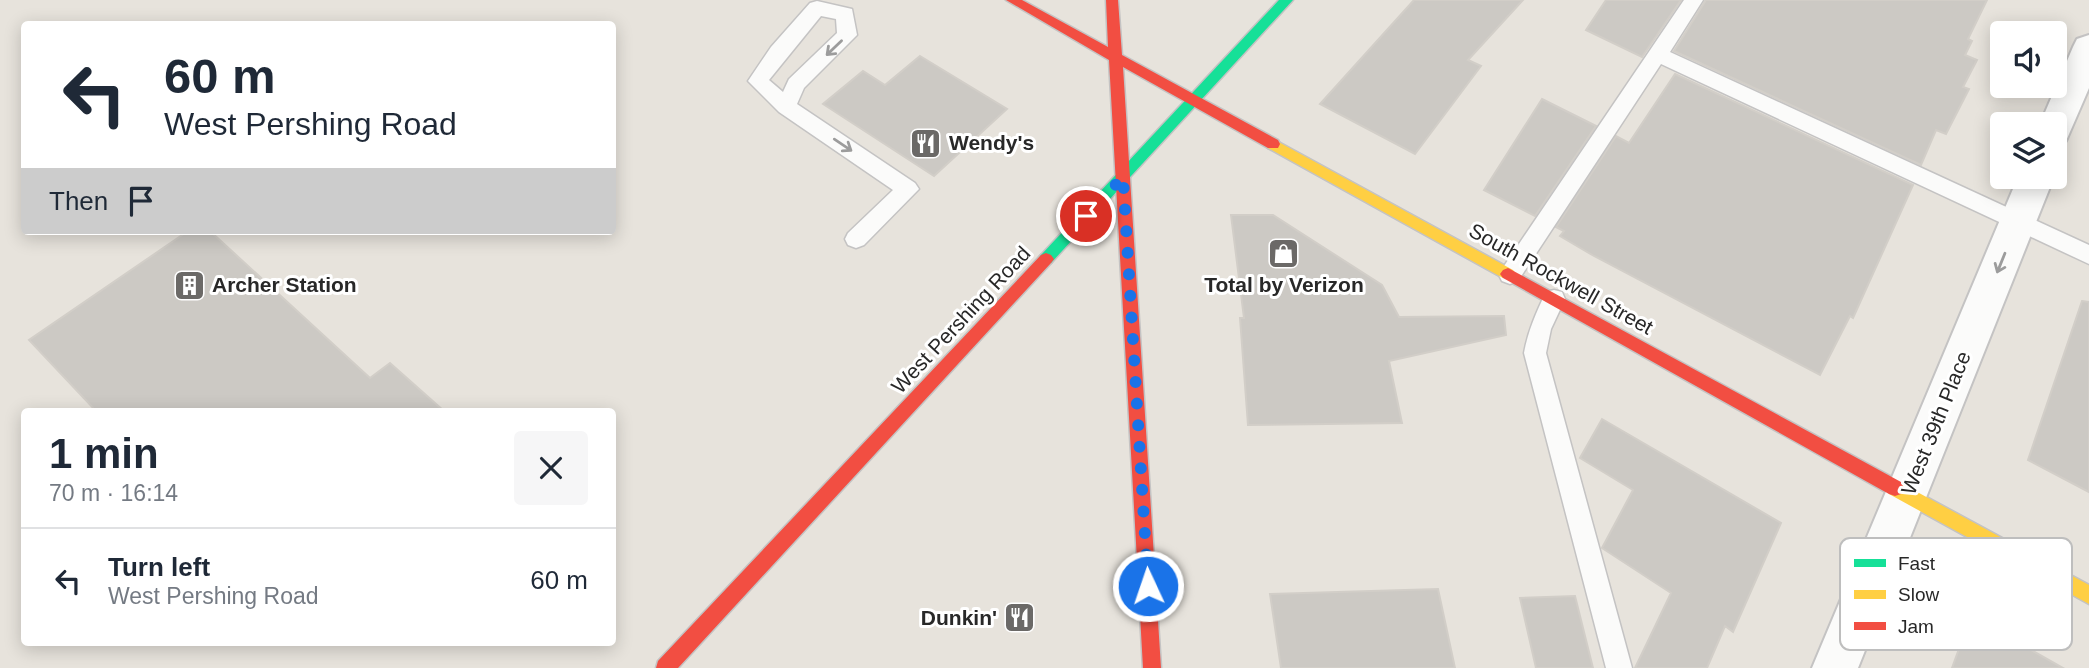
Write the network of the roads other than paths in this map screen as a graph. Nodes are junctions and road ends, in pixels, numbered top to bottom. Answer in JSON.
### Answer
{"nodes":[{"id":1,"x":1012,"y":0,"type":"edge"},
{"id":2,"x":1112,"y":0,"type":"edge"},
{"id":3,"x":1287,"y":0,"type":"edge"},
{"id":4,"x":1694,"y":0,"type":"edge"},
{"id":5,"x":2089,"y":47,"type":"edge"},
{"id":6,"x":1657,"y":54,"type":"junction"},
{"id":7,"x":1114,"y":56,"type":"junction"},
{"id":8,"x":1194,"y":100,"type":"junction"},
{"id":9,"x":786,"y":107,"type":"junction"},
{"id":10,"x":2062,"y":112,"type":"edge"},
{"id":11,"x":1123,"y":177,"type":"junction"},
{"id":12,"x":2031,"y":189,"type":"edge"},
{"id":13,"x":2018,"y":222,"type":"junction"},
{"id":14,"x":856,"y":239,"type":"dead end"},
{"id":15,"x":2089,"y":255,"type":"edge"},
{"id":16,"x":1510,"y":275,"type":"junction"},
{"id":17,"x":1554,"y":299,"type":"junction"},
{"id":18,"x":1907,"y":494,"type":"junction"},
{"id":19,"x":1889,"y":538,"type":"edge"},
{"id":20,"x":1986,"y":538,"type":"edge"},
{"id":21,"x":2072,"y":586,"type":"edge"},
{"id":22,"x":2089,"y":595,"type":"edge"},
{"id":23,"x":1842,"y":650,"type":"edge"},
{"id":24,"x":665,"y":668,"type":"edge"},
{"id":25,"x":1152,"y":668,"type":"edge"},
{"id":26,"x":1619,"y":668,"type":"edge"},
{"id":27,"x":1835,"y":668,"type":"edge"}],
"edges":[{"from":1,"to":7,"type":"street","name":"South Rockwell Street"},
{"from":2,"to":7,"type":"street"},
{"from":3,"to":8,"type":"street","name":"West Pershing Road"},
{"from":4,"to":6,"type":"lane"},
{"from":5,"to":10,"type":"street"},
{"from":6,"to":13,"type":"lane"},
{"from":6,"to":16,"type":"lane"},
{"from":7,"to":8,"type":"street","name":"South Rockwell Street"},
{"from":7,"to":11,"type":"street"},
{"from":8,"to":11,"type":"street","name":"West Pershing Road"},
{"from":8,"to":16,"type":"street","name":"South Rockwell Street"},
{"from":9,"to":9,"type":"lane","one_way":true},
{"from":9,"to":14,"type":"lane","one_way":true},
{"from":11,"to":24,"type":"street","name":"West Pershing Road"},
{"from":11,"to":25,"type":"street"},
{"from":12,"to":13,"type":"street","name":"West 39th Place"},
{"from":13,"to":15,"type":"lane"},
{"from":13,"to":18,"type":"street","name":"West 39th Place","one_way":true},
{"from":16,"to":17,"type":"street","name":"South Rockwell Street"},
{"from":17,"to":18,"type":"street","name":"South Rockwell Street"},
{"from":17,"to":26,"type":"lane"},
{"from":18,"to":19,"type":"street","name":"West 39th Place"},
{"from":18,"to":20,"type":"street","name":"South Rockwell Street"},
{"from":21,"to":22,"type":"street","name":"South Rockwell Street"},
{"from":23,"to":27,"type":"street","name":"West 39th Place"}]}
